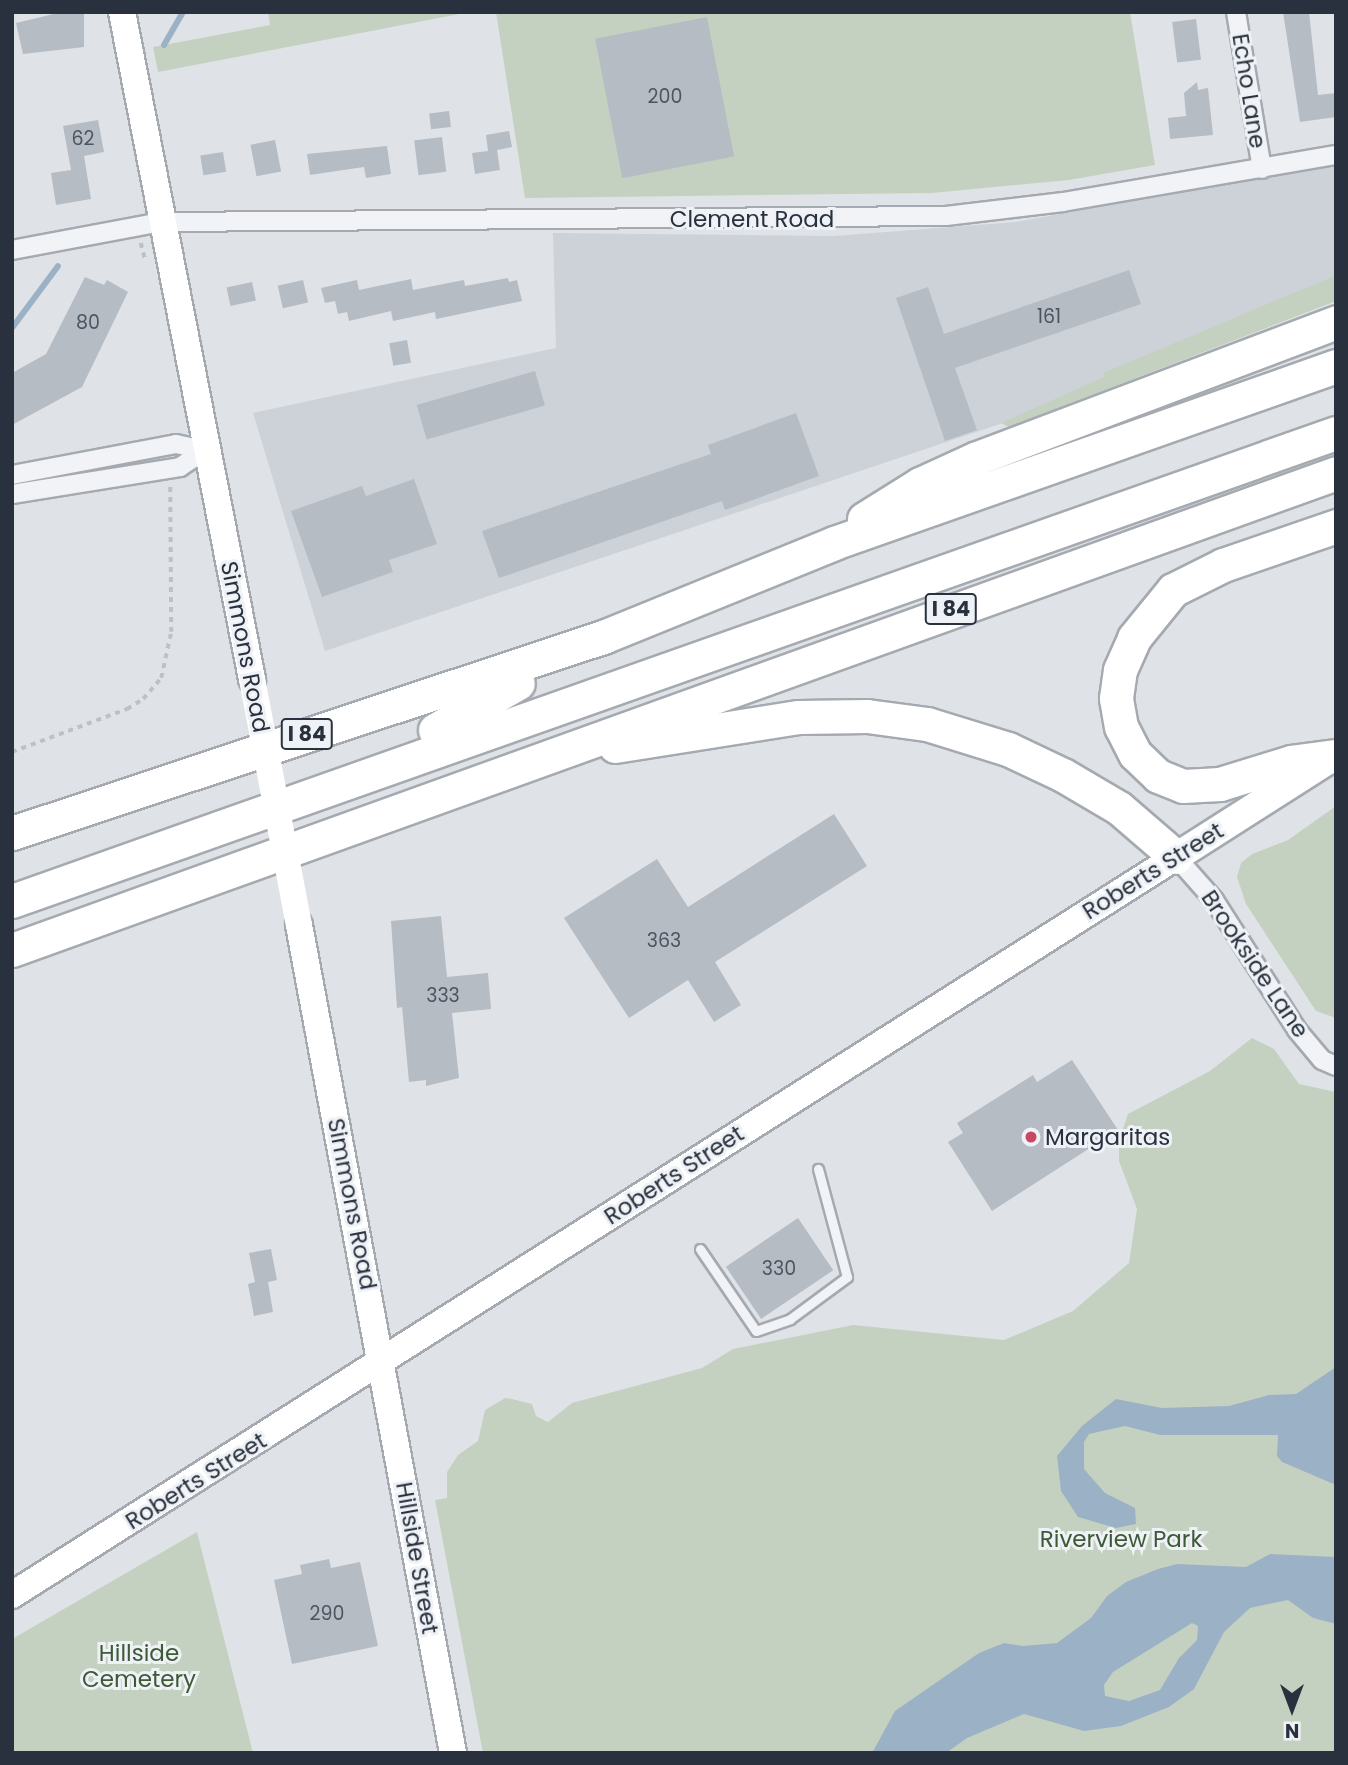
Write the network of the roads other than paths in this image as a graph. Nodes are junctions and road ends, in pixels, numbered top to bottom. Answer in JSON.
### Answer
{"nodes":[{"id":1,"x":122,"y":12,"type":"edge"},
{"id":2,"x":1236,"y":12,"type":"edge"},
{"id":3,"x":1336,"y":155,"type":"edge"},
{"id":4,"x":1262,"y":169,"type":"junction"},
{"id":5,"x":162,"y":222,"type":"junction"},
{"id":6,"x":12,"y":250,"type":"edge"},
{"id":7,"x":1336,"y":322,"type":"edge"},
{"id":8,"x":1336,"y":366,"type":"edge"},
{"id":9,"x":1336,"y":412,"type":"edge"},
{"id":10,"x":1336,"y":433,"type":"edge"},
{"id":11,"x":205,"y":450,"type":"junction"},
{"id":12,"x":1336,"y":473,"type":"edge"},
{"id":13,"x":17,"y":474,"type":"edge"},
{"id":14,"x":17,"y":493,"type":"edge"},
{"id":15,"x":1336,"y":526,"type":"edge"},
{"id":16,"x":834,"y":543,"type":"junction"},
{"id":17,"x":604,"y":637,"type":"junction"},
{"id":18,"x":435,"y":730,"type":"junction"},
{"id":19,"x":567,"y":749,"type":"junction"},
{"id":20,"x":1336,"y":756,"type":"edge"},
{"id":21,"x":12,"y":833,"type":"edge"},
{"id":22,"x":1176,"y":857,"type":"junction"},
{"id":23,"x":12,"y":879,"type":"edge"},
{"id":24,"x":12,"y":901,"type":"edge"},
{"id":25,"x":12,"y":950,"type":"edge"},
{"id":26,"x":1336,"y":1066,"type":"edge"},
{"id":27,"x":818,"y":1169,"type":"dead end"},
{"id":28,"x":700,"y":1249,"type":"dead end"},
{"id":29,"x":382,"y":1364,"type":"junction"},
{"id":30,"x":12,"y":1595,"type":"edge"},
{"id":31,"x":453,"y":1753,"type":"edge"}],
"edges":[{"from":1,"to":5,"type":"main road","name":"Simmons Road"},
{"from":2,"to":4,"type":"street","name":"Echo Lane"},
{"from":3,"to":4,"type":"street","name":"Clement Road"},
{"from":4,"to":5,"type":"street","name":"Clement Road"},
{"from":5,"to":6,"type":"street","name":"Clement Road"},
{"from":5,"to":11,"type":"main road","name":"Simmons Road"},
{"from":7,"to":16,"type":"highway"},
{"from":8,"to":16,"type":"highway","number":"I 84"},
{"from":9,"to":18,"type":"highway"},
{"from":10,"to":24,"type":"highway"},
{"from":11,"to":13,"type":"street"},
{"from":11,"to":14,"type":"street"},
{"from":11,"to":29,"type":"main road","name":"Simmons Road","bridge":true},
{"from":12,"to":19,"type":"highway","number":"I 84"},
{"from":13,"to":14,"type":"street"},
{"from":15,"to":20,"type":"highway"},
{"from":16,"to":17,"type":"highway","number":"I 84"},
{"from":17,"to":18,"type":"highway"},
{"from":17,"to":21,"type":"highway","number":"I 84"},
{"from":18,"to":23,"type":"highway"},
{"from":19,"to":22,"type":"highway"},
{"from":19,"to":25,"type":"highway","number":"I 84"},
{"from":20,"to":22,"type":"main road","name":"Roberts Street"},
{"from":22,"to":26,"type":"street","name":"Brookside Lane"},
{"from":22,"to":29,"type":"main road","name":"Roberts Street"},
{"from":27,"to":28,"type":"lane"},
{"from":29,"to":30,"type":"main road","name":"Roberts Street"},
{"from":29,"to":31,"type":"main road","name":"Hillside Street"}]}
